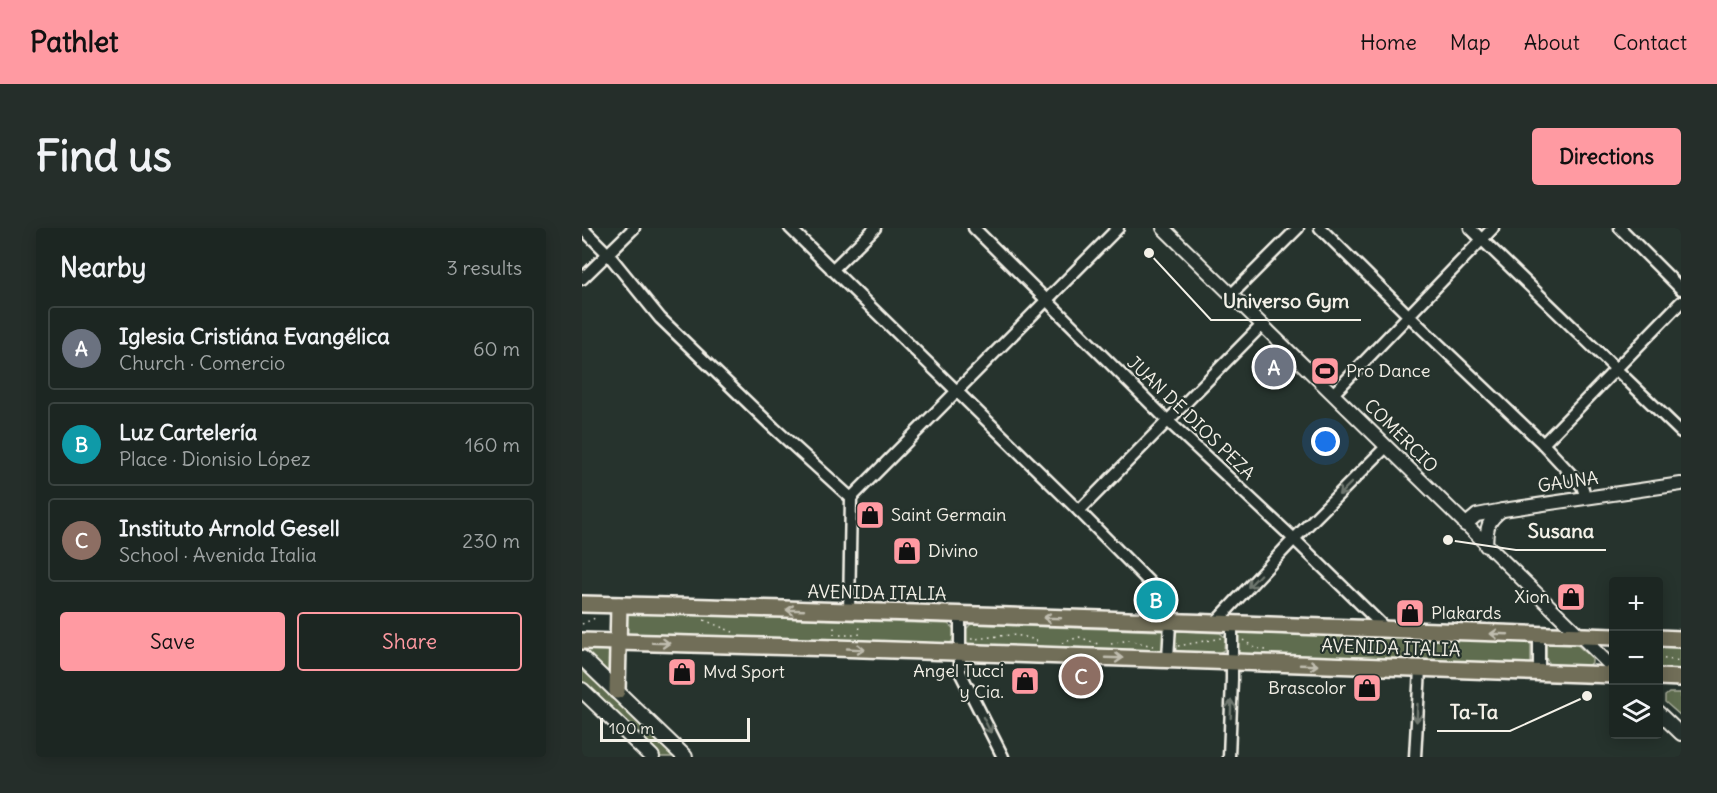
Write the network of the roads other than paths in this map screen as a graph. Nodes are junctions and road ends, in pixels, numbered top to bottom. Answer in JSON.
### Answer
{"nodes":[{"id":1,"x":582,"y":228,"type":"edge"},
{"id":2,"x":634,"y":228,"type":"edge"},
{"id":3,"x":790,"y":228,"type":"edge"},
{"id":4,"x":874,"y":228,"type":"edge"},
{"id":5,"x":974,"y":228,"type":"edge"},
{"id":6,"x":1118,"y":228,"type":"edge"},
{"id":7,"x":1163,"y":228,"type":"edge"},
{"id":8,"x":1299,"y":228,"type":"edge"},
{"id":9,"x":1320,"y":228,"type":"edge"},
{"id":10,"x":1470,"y":228,"type":"edge"},
{"id":11,"x":1493,"y":228,"type":"edge"},
{"id":12,"x":1620,"y":228,"type":"edge"},
{"id":13,"x":1481,"y":240,"type":"junction"},
{"id":14,"x":608,"y":254,"type":"junction"},
{"id":15,"x":832,"y":270,"type":"junction"},
{"id":16,"x":582,"y":279,"type":"edge"},
{"id":17,"x":1681,"y":289,"type":"edge"},
{"id":18,"x":1231,"y":295,"type":"junction"},
{"id":19,"x":1046,"y":299,"type":"junction"},
{"id":20,"x":1681,"y":302,"type":"edge"},
{"id":21,"x":1408,"y":315,"type":"junction"},
{"id":22,"x":1262,"y":326,"type":"junction"},
{"id":23,"x":1615,"y":369,"type":"junction"},
{"id":24,"x":956,"y":390,"type":"junction"},
{"id":25,"x":1333,"y":394,"type":"junction"},
{"id":26,"x":1168,"y":421,"type":"junction"},
{"id":27,"x":1681,"y":432,"type":"edge"},
{"id":28,"x":1543,"y":444,"type":"junction"},
{"id":29,"x":1386,"y":447,"type":"junction"},
{"id":30,"x":1681,"y":484,"type":"edge"},
{"id":31,"x":851,"y":498,"type":"junction"},
{"id":32,"x":1586,"y":498,"type":"junction"},
{"id":33,"x":1503,"y":510,"type":"junction"},
{"id":34,"x":1079,"y":511,"type":"junction"},
{"id":35,"x":1465,"y":525,"type":"junction"},
{"id":36,"x":1294,"y":539,"type":"junction"},
{"id":37,"x":1486,"y":546,"type":"junction"},
{"id":38,"x":582,"y":604,"type":"edge"},
{"id":39,"x":619,"y":605,"type":"junction"},
{"id":40,"x":848,"y":612,"type":"junction"},
{"id":41,"x":960,"y":614,"type":"junction"},
{"id":42,"x":1170,"y":623,"type":"junction"},
{"id":43,"x":1213,"y":625,"type":"junction"},
{"id":44,"x":1387,"y":630,"type":"junction"},
{"id":45,"x":1232,"y":631,"type":"junction"},
{"id":46,"x":1539,"y":635,"type":"junction"},
{"id":47,"x":1579,"y":636,"type":"junction"},
{"id":48,"x":1609,"y":637,"type":"edge"},
{"id":49,"x":1663,"y":638,"type":"edge"},
{"id":50,"x":1681,"y":639,"type":"edge"},
{"id":51,"x":582,"y":641,"type":"edge"},
{"id":52,"x":618,"y":642,"type":"junction"},
{"id":53,"x":959,"y":646,"type":"junction"},
{"id":54,"x":1168,"y":653,"type":"junction"},
{"id":55,"x":582,"y":658,"type":"edge"},
{"id":56,"x":1231,"y":662,"type":"junction"},
{"id":57,"x":1609,"y":664,"type":"edge"},
{"id":58,"x":1420,"y":669,"type":"junction"},
{"id":59,"x":1539,"y":672,"type":"junction"},
{"id":60,"x":1609,"y":675,"type":"edge"},
{"id":61,"x":617,"y":691,"type":"junction"},
{"id":62,"x":583,"y":693,"type":"edge"},
{"id":63,"x":1663,"y":716,"type":"edge"},
{"id":64,"x":1681,"y":734,"type":"edge"},
{"id":65,"x":652,"y":757,"type":"edge"},
{"id":66,"x":685,"y":757,"type":"edge"},
{"id":67,"x":1003,"y":757,"type":"edge"},
{"id":68,"x":1229,"y":757,"type":"edge"},
{"id":69,"x":1415,"y":757,"type":"edge"}],
"edges":[{"from":1,"to":14,"type":"street"},
{"from":2,"to":14,"type":"street"},
{"from":3,"to":15,"type":"street"},
{"from":4,"to":15,"type":"street"},
{"from":5,"to":19,"type":"street","name":"JUAN DE DIOS PEZA"},
{"from":6,"to":19,"type":"street"},
{"from":7,"to":18,"type":"street","name":"COMERCIO"},
{"from":8,"to":18,"type":"street"},
{"from":9,"to":21,"type":"street"},
{"from":10,"to":13,"type":"street"},
{"from":11,"to":13,"type":"street"},
{"from":12,"to":17,"type":"street"},
{"from":13,"to":21,"type":"street"},
{"from":13,"to":23,"type":"street"},
{"from":14,"to":16,"type":"street"},
{"from":14,"to":31,"type":"street"},
{"from":15,"to":24,"type":"street"},
{"from":18,"to":22,"type":"street","name":"COMERCIO"},
{"from":19,"to":24,"type":"street"},
{"from":19,"to":26,"type":"street","name":"JUAN DE DIOS PEZA"},
{"from":20,"to":23,"type":"street"},
{"from":21,"to":25,"type":"street"},
{"from":21,"to":28,"type":"street"},
{"from":22,"to":25,"type":"street","name":"COMERCIO"},
{"from":22,"to":26,"type":"street"},
{"from":23,"to":27,"type":"street"},
{"from":23,"to":28,"type":"street"},
{"from":24,"to":31,"type":"street"},
{"from":24,"to":34,"type":"street"},
{"from":25,"to":29,"type":"street","name":"COMERCIO"},
{"from":26,"to":34,"type":"street"},
{"from":26,"to":36,"type":"street","name":"JUAN DE DIOS PEZA"},
{"from":28,"to":32,"type":"street"},
{"from":29,"to":35,"type":"street","name":"COMERCIO"},
{"from":29,"to":36,"type":"street","one_way":true},
{"from":30,"to":32,"type":"street","name":"GAUNA"},
{"from":31,"to":40,"type":"street"},
{"from":32,"to":33,"type":"street","name":"GAUNA"},
{"from":33,"to":35,"type":"street","name":"GAUNA"},
{"from":33,"to":37,"type":"street"},
{"from":34,"to":42,"type":"street"},
{"from":35,"to":37,"type":"street","name":"COMERCIO"},
{"from":36,"to":43,"type":"street","one_way":true},
{"from":36,"to":44,"type":"street","name":"JUAN DE DIOS PEZA"},
{"from":37,"to":47,"type":"street","name":"COMERCIO"},
{"from":38,"to":39,"type":"main road","name":"AVENIDA ITALIA"},
{"from":40,"to":39,"type":"main road","name":"AVENIDA ITALIA","one_way":true},
{"from":39,"to":52,"type":"main road"},
{"from":40,"to":41,"type":"main road","name":"AVENIDA ITALIA"},
{"from":42,"to":41,"type":"main road","name":"AVENIDA ITALIA","one_way":true},
{"from":41,"to":53,"type":"street"},
{"from":42,"to":43,"type":"main road","name":"AVENIDA ITALIA"},
{"from":42,"to":54,"type":"street"},
{"from":43,"to":45,"type":"main road","name":"AVENIDA ITALIA"},
{"from":44,"to":45,"type":"main road","name":"AVENIDA ITALIA"},
{"from":46,"to":44,"type":"main road","name":"AVENIDA ITALIA","one_way":true},
{"from":45,"to":56,"type":"street"},
{"from":46,"to":47,"type":"main road","name":"AVENIDA ITALIA"},
{"from":46,"to":59,"type":"street"},
{"from":47,"to":48,"type":"main road","name":"AVENIDA ITALIA"},
{"from":47,"to":57,"type":"street","name":"COMERCIO"},
{"from":49,"to":50,"type":"main road"},
{"from":51,"to":52,"type":"main road","name":"AVENIDA ITALIA"},
{"from":52,"to":53,"type":"main road","name":"AVENIDA ITALIA","one_way":true},
{"from":52,"to":61,"type":"main road"},
{"from":53,"to":54,"type":"main road","name":"AVENIDA ITALIA","one_way":true},
{"from":53,"to":67,"type":"street","one_way":true},
{"from":54,"to":56,"type":"main road","name":"AVENIDA ITALIA"},
{"from":55,"to":61,"type":"main road"},
{"from":56,"to":58,"type":"main road","name":"AVENIDA ITALIA","one_way":true},
{"from":68,"to":56,"type":"street","one_way":true},
{"from":58,"to":59,"type":"main road","name":"AVENIDA ITALIA"},
{"from":58,"to":69,"type":"street","one_way":true},
{"from":59,"to":60,"type":"main road","name":"AVENIDA ITALIA"},
{"from":61,"to":66,"type":"main road"},
{"from":62,"to":65,"type":"main road"},
{"from":63,"to":64,"type":"street"}]}
